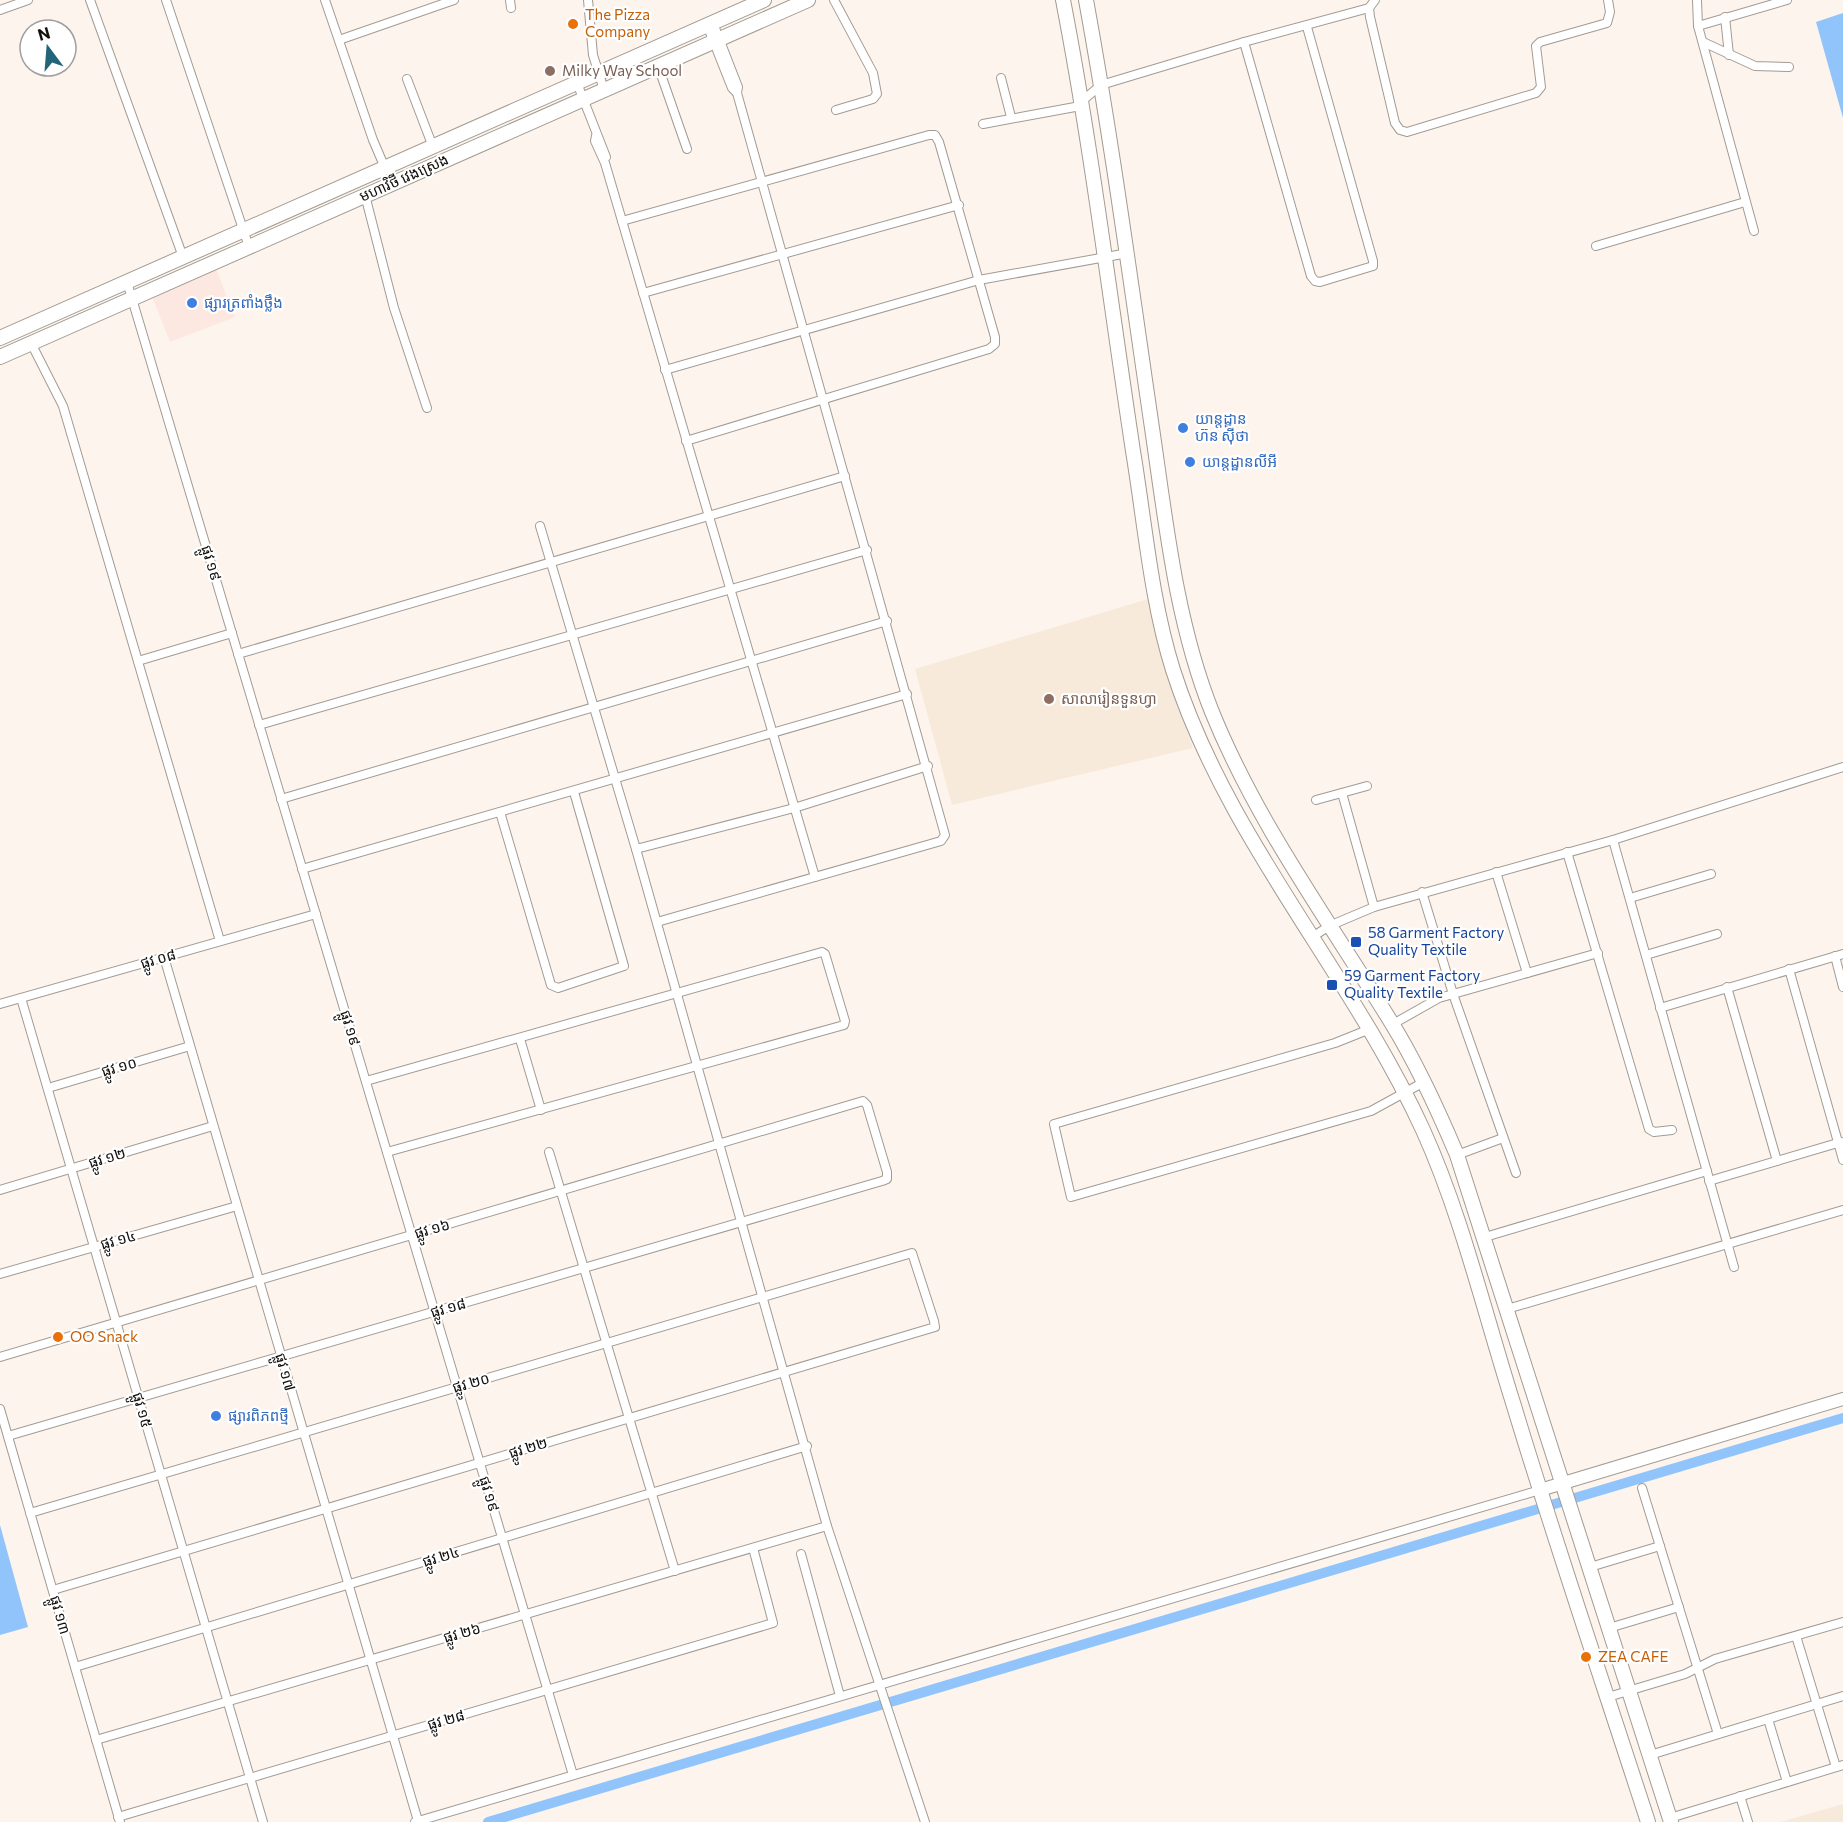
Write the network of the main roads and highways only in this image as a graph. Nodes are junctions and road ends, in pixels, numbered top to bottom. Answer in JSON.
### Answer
{"nodes":[{"id":1,"x":764,"y":0,"type":"edge"},
{"id":2,"x":808,"y":0,"type":"edge"},
{"id":3,"x":1063,"y":0,"type":"edge"},
{"id":4,"x":1086,"y":0,"type":"edge"},
{"id":5,"x":0,"y":338,"type":"edge"},
{"id":6,"x":0,"y":357,"type":"edge"},
{"id":7,"x":1182,"y":612,"type":"junction"},
{"id":8,"x":1160,"y":617,"type":"junction"},
{"id":9,"x":1212,"y":712,"type":"junction"},
{"id":10,"x":1190,"y":717,"type":"junction"},
{"id":11,"x":1671,"y":1820,"type":"edge"},
{"id":12,"x":1648,"y":1822,"type":"edge"}],
"edges":[{"from":1,"to":5,"type":"main road","name":"មហាវិថី វេងស្រេង"},
{"from":2,"to":6,"type":"main road","name":"មហាវិថី វេងស្រេង"},
{"from":3,"to":8,"type":"main road"},
{"from":4,"to":7,"type":"main road"},
{"from":7,"to":8,"type":"main road"},
{"from":7,"to":9,"type":"main road"},
{"from":8,"to":10,"type":"main road"},
{"from":9,"to":10,"type":"main road"},
{"from":9,"to":11,"type":"main road"},
{"from":10,"to":12,"type":"main road"}]}
